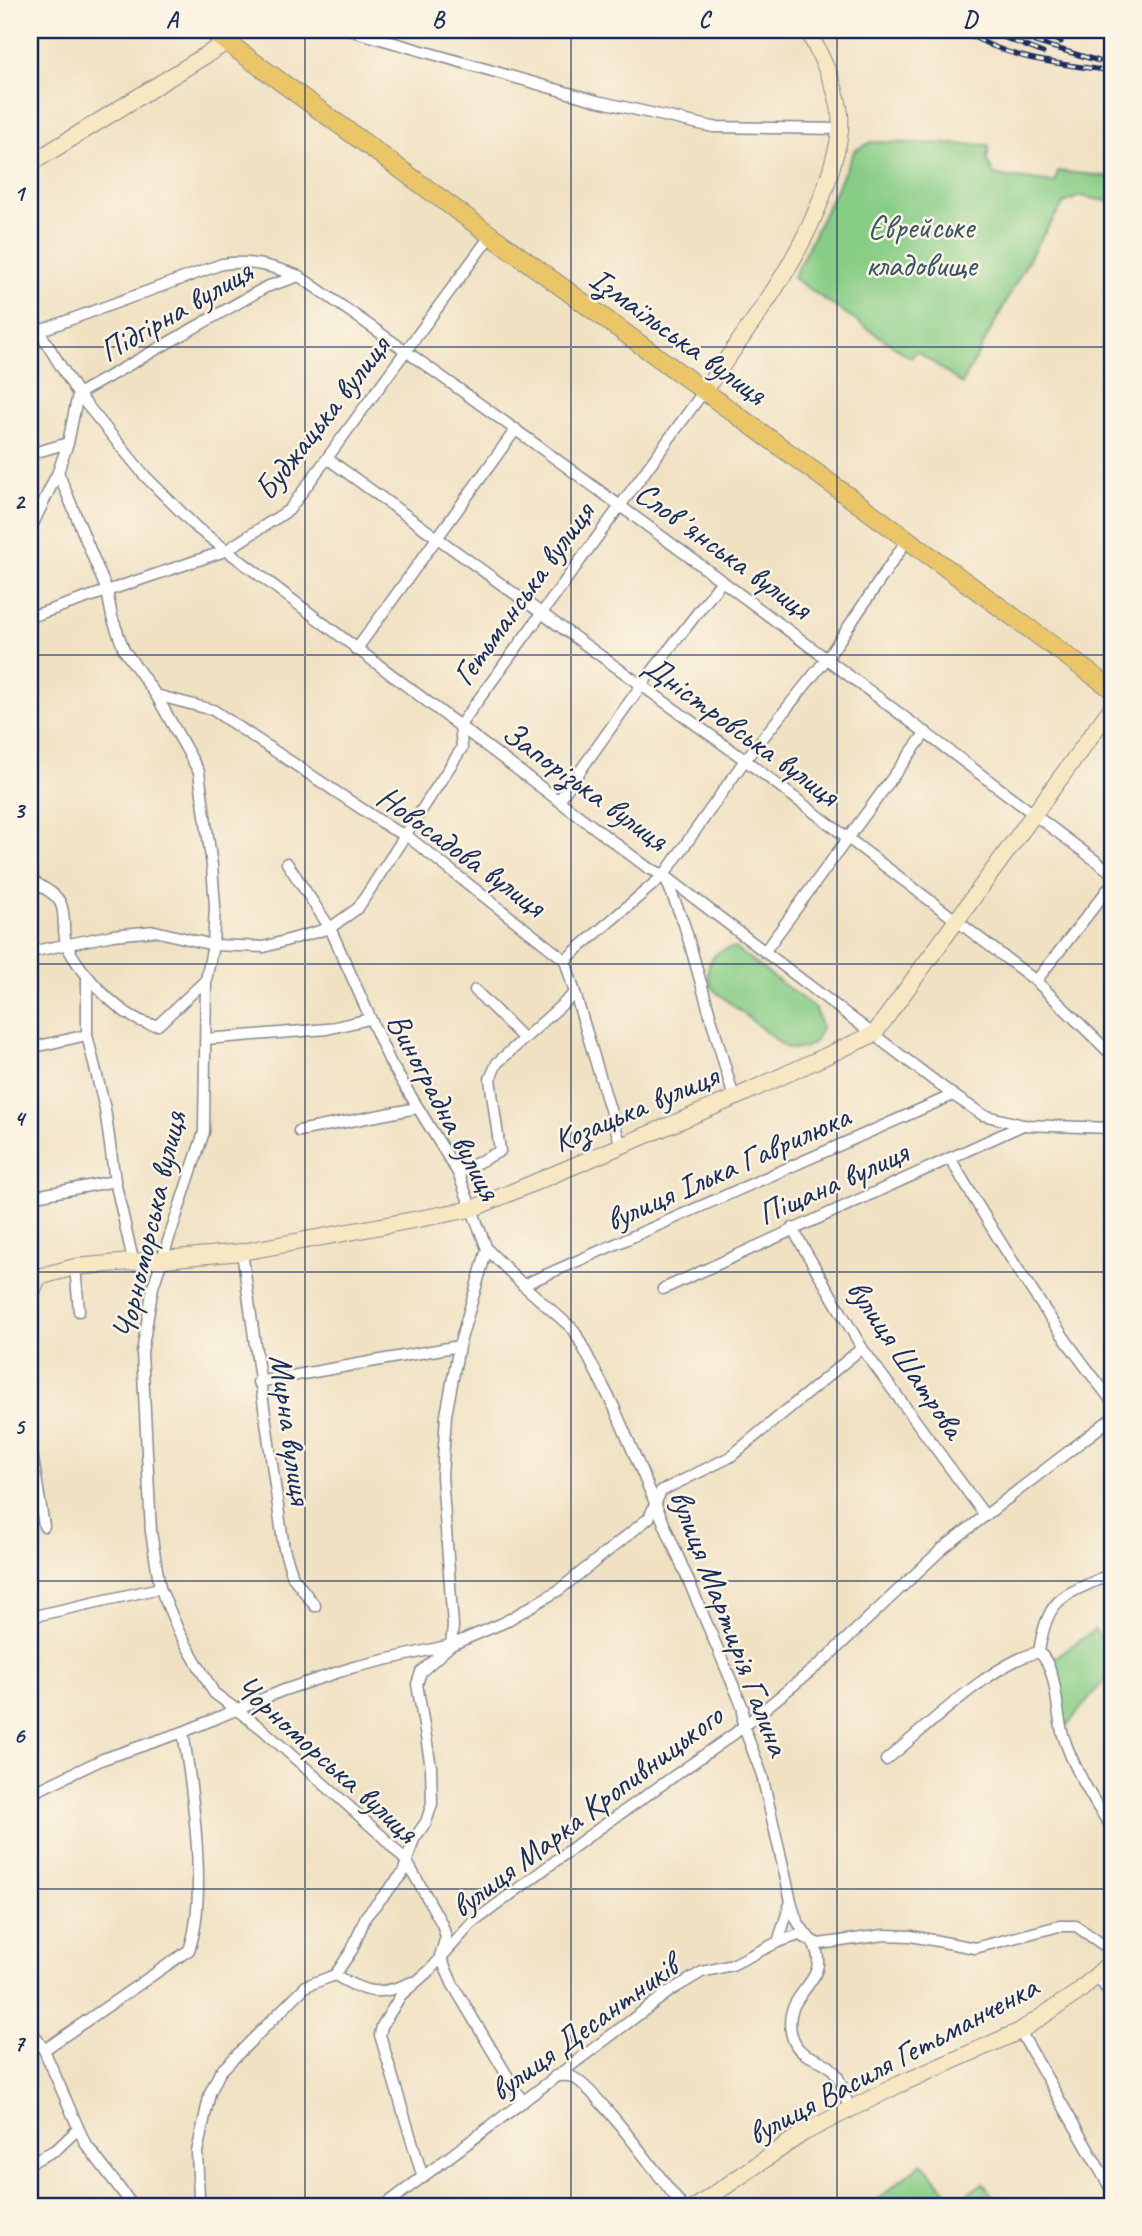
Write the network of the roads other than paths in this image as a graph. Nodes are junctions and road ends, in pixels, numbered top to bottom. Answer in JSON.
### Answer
{"nodes":[{"id":1,"x":209,"y":30,"type":"edge"},
{"id":2,"x":349,"y":30,"type":"edge"},
{"id":3,"x":808,"y":30,"type":"edge"},
{"id":4,"x":232,"y":36,"type":"edge"},
{"id":5,"x":841,"y":128,"type":"junction"},
{"id":6,"x":30,"y":164,"type":"edge"},
{"id":7,"x":491,"y":235,"type":"junction"},
{"id":8,"x":299,"y":276,"type":"junction"},
{"id":9,"x":30,"y":322,"type":"edge"},
{"id":10,"x":39,"y":331,"type":"junction"},
{"id":11,"x":407,"y":351,"type":"junction"},
{"id":12,"x":704,"y":391,"type":"junction"},
{"id":13,"x":78,"y":394,"type":"junction"},
{"id":14,"x":516,"y":429,"type":"junction"},
{"id":15,"x":68,"y":443,"type":"junction"},
{"id":16,"x":30,"y":454,"type":"edge"},
{"id":17,"x":328,"y":459,"type":"junction"},
{"id":18,"x":58,"y":472,"type":"junction"},
{"id":19,"x":619,"y":503,"type":"junction"},
{"id":20,"x":30,"y":530,"type":"edge"},
{"id":21,"x":438,"y":537,"type":"junction"},
{"id":22,"x":907,"y":540,"type":"junction"},
{"id":23,"x":225,"y":551,"type":"junction"},
{"id":24,"x":722,"y":581,"type":"junction"},
{"id":25,"x":107,"y":591,"type":"junction"},
{"id":26,"x":540,"y":612,"type":"junction"},
{"id":27,"x":30,"y":617,"type":"edge"},
{"id":28,"x":356,"y":650,"type":"junction"},
{"id":29,"x":828,"y":657,"type":"junction"},
{"id":30,"x":640,"y":687,"type":"junction"},
{"id":31,"x":1112,"y":689,"type":"edge"},
{"id":32,"x":156,"y":695,"type":"junction"},
{"id":33,"x":1112,"y":707,"type":"edge"},
{"id":34,"x":460,"y":725,"type":"junction"},
{"id":35,"x":926,"y":732,"type":"junction"},
{"id":36,"x":745,"y":760,"type":"junction"},
{"id":37,"x":560,"y":799,"type":"junction"},
{"id":38,"x":1032,"y":813,"type":"junction"},
{"id":39,"x":407,"y":836,"type":"junction"},
{"id":40,"x":846,"y":839,"type":"junction"},
{"id":41,"x":288,"y":863,"type":"dead end"},
{"id":42,"x":1112,"y":873,"type":"edge"},
{"id":43,"x":664,"y":875,"type":"junction"},
{"id":44,"x":30,"y":879,"type":"edge"},
{"id":45,"x":1112,"y":884,"type":"edge"},
{"id":46,"x":956,"y":922,"type":"junction"},
{"id":47,"x":330,"y":928,"type":"junction"},
{"id":48,"x":66,"y":945,"type":"junction"},
{"id":49,"x":214,"y":945,"type":"junction"},
{"id":50,"x":765,"y":951,"type":"junction"},
{"id":51,"x":30,"y":952,"type":"edge"},
{"id":52,"x":565,"y":960,"type":"junction"},
{"id":53,"x":87,"y":978,"type":"junction"},
{"id":54,"x":206,"y":980,"type":"junction"},
{"id":55,"x":1036,"y":981,"type":"junction"},
{"id":56,"x":475,"y":990,"type":"dead end"},
{"id":57,"x":574,"y":994,"type":"junction"},
{"id":58,"x":369,"y":1019,"type":"junction"},
{"id":59,"x":874,"y":1034,"type":"junction"},
{"id":60,"x":87,"y":1035,"type":"junction"},
{"id":61,"x":523,"y":1038,"type":"junction"},
{"id":62,"x":206,"y":1039,"type":"junction"},
{"id":63,"x":30,"y":1048,"type":"edge"},
{"id":64,"x":1112,"y":1055,"type":"edge"},
{"id":65,"x":953,"y":1095,"type":"junction"},
{"id":66,"x":734,"y":1098,"type":"junction"},
{"id":67,"x":417,"y":1108,"type":"junction"},
{"id":68,"x":983,"y":1115,"type":"junction"},
{"id":69,"x":1023,"y":1125,"type":"junction"},
{"id":70,"x":1110,"y":1126,"type":"edge"},
{"id":71,"x":299,"y":1131,"type":"dead end"},
{"id":72,"x":986,"y":1141,"type":"junction"},
{"id":73,"x":621,"y":1146,"type":"junction"},
{"id":74,"x":950,"y":1158,"type":"junction"},
{"id":75,"x":458,"y":1172,"type":"junction"},
{"id":76,"x":115,"y":1181,"type":"junction"},
{"id":77,"x":30,"y":1197,"type":"edge"},
{"id":78,"x":472,"y":1209,"type":"junction"},
{"id":79,"x":792,"y":1228,"type":"junction"},
{"id":80,"x":487,"y":1249,"type":"junction"},
{"id":81,"x":242,"y":1252,"type":"junction"},
{"id":82,"x":133,"y":1260,"type":"junction"},
{"id":83,"x":163,"y":1261,"type":"junction"},
{"id":84,"x":75,"y":1267,"type":"junction"},
{"id":85,"x":523,"y":1286,"type":"junction"},
{"id":86,"x":663,"y":1289,"type":"dead end"},
{"id":87,"x":30,"y":1297,"type":"edge"},
{"id":88,"x":79,"y":1311,"type":"dead end"},
{"id":89,"x":459,"y":1346,"type":"junction"},
{"id":90,"x":862,"y":1348,"type":"junction"},
{"id":91,"x":258,"y":1382,"type":"junction"},
{"id":92,"x":1112,"y":1401,"type":"edge"},
{"id":93,"x":1112,"y":1418,"type":"edge"},
{"id":94,"x":30,"y":1441,"type":"edge"},
{"id":95,"x":657,"y":1504,"type":"junction"},
{"id":96,"x":984,"y":1514,"type":"junction"},
{"id":97,"x":44,"y":1526,"type":"dead end"},
{"id":98,"x":1112,"y":1573,"type":"edge"},
{"id":99,"x":160,"y":1588,"type":"junction"},
{"id":100,"x":315,"y":1605,"type":"dead end"},
{"id":101,"x":30,"y":1617,"type":"edge"},
{"id":102,"x":451,"y":1645,"type":"junction"},
{"id":103,"x":1039,"y":1653,"type":"junction"},
{"id":104,"x":233,"y":1709,"type":"junction"},
{"id":105,"x":743,"y":1725,"type":"junction"},
{"id":106,"x":183,"y":1732,"type":"junction"},
{"id":107,"x":886,"y":1760,"type":"dead end"},
{"id":108,"x":30,"y":1794,"type":"edge"},
{"id":109,"x":1107,"y":1811,"type":"edge"},
{"id":110,"x":1112,"y":1827,"type":"edge"},
{"id":111,"x":407,"y":1863,"type":"junction"},
{"id":112,"x":791,"y":1901,"type":"junction"},
{"id":113,"x":442,"y":1924,"type":"junction"},
{"id":114,"x":462,"y":1933,"type":"junction"},
{"id":115,"x":778,"y":1942,"type":"junction"},
{"id":116,"x":813,"y":1944,"type":"junction"},
{"id":117,"x":1112,"y":1951,"type":"edge"},
{"id":118,"x":440,"y":1956,"type":"junction"},
{"id":119,"x":1112,"y":1961,"type":"edge"},
{"id":120,"x":334,"y":1975,"type":"junction"},
{"id":121,"x":1097,"y":1976,"type":"junction"},
{"id":122,"x":418,"y":1979,"type":"junction"},
{"id":123,"x":1112,"y":1996,"type":"edge"},
{"id":124,"x":30,"y":2028,"type":"edge"},
{"id":125,"x":1020,"y":2032,"type":"junction"},
{"id":126,"x":44,"y":2050,"type":"junction"},
{"id":127,"x":555,"y":2076,"type":"junction"},
{"id":128,"x":523,"y":2102,"type":"junction"},
{"id":129,"x":849,"y":2110,"type":"junction"},
{"id":130,"x":78,"y":2129,"type":"junction"},
{"id":131,"x":30,"y":2163,"type":"edge"},
{"id":132,"x":424,"y":2178,"type":"junction"},
{"id":133,"x":1112,"y":2191,"type":"edge"},
{"id":134,"x":133,"y":2206,"type":"edge"},
{"id":135,"x":196,"y":2206,"type":"edge"},
{"id":136,"x":384,"y":2206,"type":"edge"},
{"id":137,"x":682,"y":2206,"type":"edge"},
{"id":138,"x":697,"y":2206,"type":"edge"}],
"edges":[{"from":1,"to":4,"type":"main road","name":"Ізмаїльська вулиця"},
{"from":2,"to":5,"type":"street"},
{"from":3,"to":5,"type":"street"},
{"from":4,"to":6,"type":"street"},
{"from":4,"to":7,"type":"main road","name":"Ізмаїльська вулиця"},
{"from":5,"to":12,"type":"street"},
{"from":7,"to":11,"type":"street","name":"Буджацька вулиця"},
{"from":7,"to":12,"type":"main road","name":"Ізмаїльська вулиця"},
{"from":8,"to":10,"type":"street","name":"Словʼянська вулиця"},
{"from":8,"to":11,"type":"street","name":"Словʼянська вулиця"},
{"from":8,"to":13,"type":"street","name":"Підгірна вулиця"},
{"from":9,"to":10,"type":"street"},
{"from":10,"to":13,"type":"street"},
{"from":11,"to":14,"type":"street","name":"Словʼянська вулиця"},
{"from":11,"to":17,"type":"street","name":"Буджацька вулиця"},
{"from":12,"to":19,"type":"street","name":"Гетьманська вулиця"},
{"from":12,"to":22,"type":"main road","name":"Ізмаїльська вулиця"},
{"from":13,"to":15,"type":"street"},
{"from":13,"to":23,"type":"street","name":"Запорізька вулиця"},
{"from":14,"to":19,"type":"street","name":"Словʼянська вулиця"},
{"from":14,"to":21,"type":"street"},
{"from":15,"to":16,"type":"street"},
{"from":15,"to":18,"type":"street"},
{"from":17,"to":21,"type":"street","name":"Дністровська вулиця"},
{"from":17,"to":23,"type":"street","name":"Буджацька вулиця"},
{"from":18,"to":20,"type":"street"},
{"from":18,"to":25,"type":"street","name":"Чорноморська вулиця"},
{"from":19,"to":24,"type":"street","name":"Словʼянська вулиця"},
{"from":19,"to":26,"type":"street","name":"Гетьманська вулиця"},
{"from":21,"to":26,"type":"street","name":"Дністровська вулиця"},
{"from":21,"to":28,"type":"street"},
{"from":22,"to":29,"type":"street"},
{"from":22,"to":31,"type":"main road","name":"Ізмаїльська вулиця"},
{"from":23,"to":25,"type":"street","name":"Буджацька вулиця"},
{"from":23,"to":28,"type":"street","name":"Запорізька вулиця"},
{"from":24,"to":29,"type":"street","name":"Словʼянська вулиця"},
{"from":24,"to":30,"type":"street"},
{"from":25,"to":27,"type":"street","name":"Буджацька вулиця"},
{"from":25,"to":32,"type":"street","name":"Чорноморська вулиця"},
{"from":26,"to":30,"type":"street","name":"Дністровська вулиця"},
{"from":26,"to":34,"type":"street","name":"Гетьманська вулиця"},
{"from":28,"to":34,"type":"street","name":"Запорізька вулиця"},
{"from":29,"to":35,"type":"street","name":"Словʼянська вулиця"},
{"from":29,"to":36,"type":"street"},
{"from":30,"to":36,"type":"street","name":"Дністровська вулиця"},
{"from":30,"to":37,"type":"street"},
{"from":32,"to":39,"type":"street","name":"Новосадова вулиця"},
{"from":32,"to":49,"type":"street","name":"Чорноморська вулиця"},
{"from":33,"to":38,"type":"street","name":"Козацька вулиця"},
{"from":34,"to":37,"type":"street","name":"Запорізька вулиця"},
{"from":34,"to":39,"type":"street","name":"Гетьманська вулиця"},
{"from":35,"to":38,"type":"street","name":"Словʼянська вулиця"},
{"from":35,"to":40,"type":"street"},
{"from":36,"to":40,"type":"street","name":"Дністровська вулиця"},
{"from":36,"to":43,"type":"street"},
{"from":37,"to":43,"type":"street","name":"Запорізька вулиця"},
{"from":38,"to":42,"type":"street","name":"Словʼянська вулиця"},
{"from":38,"to":46,"type":"street","name":"Козацька вулиця"},
{"from":39,"to":47,"type":"street","name":"Гетьманська вулиця"},
{"from":39,"to":52,"type":"street","name":"Новосадова вулиця"},
{"from":40,"to":46,"type":"street","name":"Дністровська вулиця"},
{"from":40,"to":50,"type":"street"},
{"from":41,"to":47,"type":"street","name":"Виноградна вулиця"},
{"from":43,"to":50,"type":"street","name":"Запорізька вулиця"},
{"from":43,"to":52,"type":"street"},
{"from":43,"to":66,"type":"street"},
{"from":44,"to":48,"type":"street"},
{"from":45,"to":55,"type":"street"},
{"from":46,"to":55,"type":"street","name":"Дністровська вулиця"},
{"from":46,"to":59,"type":"street","name":"Козацька вулиця"},
{"from":47,"to":49,"type":"street","name":"Гетьманська вулиця"},
{"from":47,"to":58,"type":"street","name":"Виноградна вулиця"},
{"from":48,"to":49,"type":"street","name":"Гетьманська вулиця"},
{"from":48,"to":51,"type":"street","name":"Гетьманська вулиця"},
{"from":48,"to":53,"type":"street"},
{"from":49,"to":54,"type":"street","name":"Чорноморська вулиця"},
{"from":50,"to":59,"type":"street","name":"Запорізька вулиця"},
{"from":52,"to":57,"type":"street","name":"Новосадова вулиця"},
{"from":53,"to":54,"type":"street"},
{"from":53,"to":60,"type":"street"},
{"from":54,"to":62,"type":"street","name":"Чорноморська вулиця"},
{"from":55,"to":64,"type":"street","name":"Дністровська вулиця"},
{"from":56,"to":61,"type":"street"},
{"from":57,"to":61,"type":"street"},
{"from":57,"to":73,"type":"street","name":"Новосадова вулиця"},
{"from":58,"to":62,"type":"street"},
{"from":58,"to":67,"type":"street","name":"Виноградна вулиця"},
{"from":59,"to":65,"type":"street","name":"Запорізька вулиця"},
{"from":59,"to":66,"type":"street","name":"Козацька вулиця"},
{"from":60,"to":63,"type":"street"},
{"from":60,"to":76,"type":"street"},
{"from":61,"to":75,"type":"street"},
{"from":62,"to":83,"type":"street","name":"Чорноморська вулиця"},
{"from":65,"to":68,"type":"street","name":"Запорізька вулиця"},
{"from":65,"to":85,"type":"street","name":"вулиця Ілька Гаврилюка"},
{"from":66,"to":73,"type":"street","name":"Козацька вулиця"},
{"from":67,"to":71,"type":"street"},
{"from":67,"to":75,"type":"street","name":"Виноградна вулиця"},
{"from":68,"to":69,"type":"street","name":"Запорізька вулиця"},
{"from":68,"to":72,"type":"street"},
{"from":69,"to":70,"type":"street","name":"Запорізька вулиця"},
{"from":69,"to":72,"type":"street","name":"Піщана вулиця"},
{"from":72,"to":74,"type":"street","name":"Піщана вулиця"},
{"from":73,"to":78,"type":"street","name":"Козацька вулиця"},
{"from":74,"to":79,"type":"street","name":"Піщана вулиця"},
{"from":74,"to":92,"type":"street"},
{"from":75,"to":78,"type":"street","name":"Виноградна вулиця"},
{"from":76,"to":77,"type":"street"},
{"from":76,"to":82,"type":"street"},
{"from":78,"to":80,"type":"street","name":"Виноградна вулиця"},
{"from":78,"to":81,"type":"street","name":"Козацька вулиця"},
{"from":79,"to":86,"type":"street","name":"Піщана вулиця"},
{"from":79,"to":90,"type":"street","name":"вулиця Шатрова"},
{"from":80,"to":85,"type":"street","name":"вулиця Мартирія Галина"},
{"from":80,"to":89,"type":"street","name":"Виноградна вулиця"},
{"from":81,"to":83,"type":"street","name":"Козацька вулиця"},
{"from":81,"to":91,"type":"street","name":"Мирна вулиця"},
{"from":82,"to":83,"type":"street","name":"Козацька вулиця"},
{"from":82,"to":84,"type":"street","name":"Козацька вулиця"},
{"from":83,"to":99,"type":"street","name":"Чорноморська вулиця"},
{"from":84,"to":87,"type":"street","name":"Козацька вулиця"},
{"from":84,"to":88,"type":"street"},
{"from":85,"to":95,"type":"street","name":"вулиця Мартирія Галина"},
{"from":89,"to":91,"type":"street"},
{"from":89,"to":102,"type":"street","name":"Виноградна вулиця"},
{"from":90,"to":95,"type":"street"},
{"from":90,"to":96,"type":"street","name":"вулиця Шатрова"},
{"from":91,"to":100,"type":"street","name":"Мирна вулиця"},
{"from":93,"to":96,"type":"street","name":"вулиця Марка Кропивницького"},
{"from":94,"to":97,"type":"street"},
{"from":95,"to":102,"type":"street"},
{"from":95,"to":105,"type":"street","name":"вулиця Мартирія Галина"},
{"from":96,"to":105,"type":"street","name":"вулиця Марка Кропивницького"},
{"from":98,"to":103,"type":"street"},
{"from":99,"to":101,"type":"street"},
{"from":99,"to":104,"type":"street","name":"Чорноморська вулиця"},
{"from":102,"to":104,"type":"street"},
{"from":102,"to":111,"type":"street"},
{"from":103,"to":107,"type":"street"},
{"from":103,"to":109,"type":"street"},
{"from":104,"to":106,"type":"street"},
{"from":104,"to":111,"type":"street","name":"Чорноморська вулиця"},
{"from":105,"to":112,"type":"street","name":"вулиця Мартирія Галина"},
{"from":105,"to":114,"type":"street","name":"вулиця Марка Кропивницького"},
{"from":106,"to":108,"type":"street"},
{"from":106,"to":126,"type":"street"},
{"from":109,"to":110,"type":"street"},
{"from":111,"to":113,"type":"street","name":"Чорноморська вулиця"},
{"from":111,"to":120,"type":"street"},
{"from":112,"to":115,"type":"street"},
{"from":112,"to":116,"type":"street","name":"вулиця Мартирія Галина"},
{"from":113,"to":114,"type":"street"},
{"from":113,"to":118,"type":"street"},
{"from":114,"to":118,"type":"street","name":"вулиця Марка Кропивницького"},
{"from":115,"to":116,"type":"street","name":"вулиця Десантників"},
{"from":115,"to":127,"type":"street","name":"вулиця Десантників"},
{"from":116,"to":117,"type":"street","name":"вулиця Десантників"},
{"from":116,"to":129,"type":"street"},
{"from":118,"to":122,"type":"street","name":"вулиця Марка Кропивницького"},
{"from":118,"to":128,"type":"street"},
{"from":119,"to":121,"type":"street","name":"вулиця Василя Гетьманченка"},
{"from":120,"to":122,"type":"street"},
{"from":120,"to":135,"type":"street"},
{"from":121,"to":123,"type":"street"},
{"from":121,"to":125,"type":"street","name":"вулиця Василя Гетьманченка"},
{"from":122,"to":132,"type":"street","name":"вулиця Марка Кропивницького"},
{"from":124,"to":126,"type":"street"},
{"from":125,"to":129,"type":"street","name":"вулиця Василя Гетьманченка"},
{"from":125,"to":133,"type":"street"},
{"from":126,"to":130,"type":"street"},
{"from":127,"to":128,"type":"street","name":"вулиця Десантників"},
{"from":127,"to":137,"type":"street"},
{"from":128,"to":132,"type":"street","name":"вулиця Десантників"},
{"from":129,"to":138,"type":"street","name":"вулиця Василя Гетьманченка"},
{"from":130,"to":131,"type":"street"},
{"from":130,"to":134,"type":"street"},
{"from":132,"to":136,"type":"street","name":"вулиця Десантників"}]}
